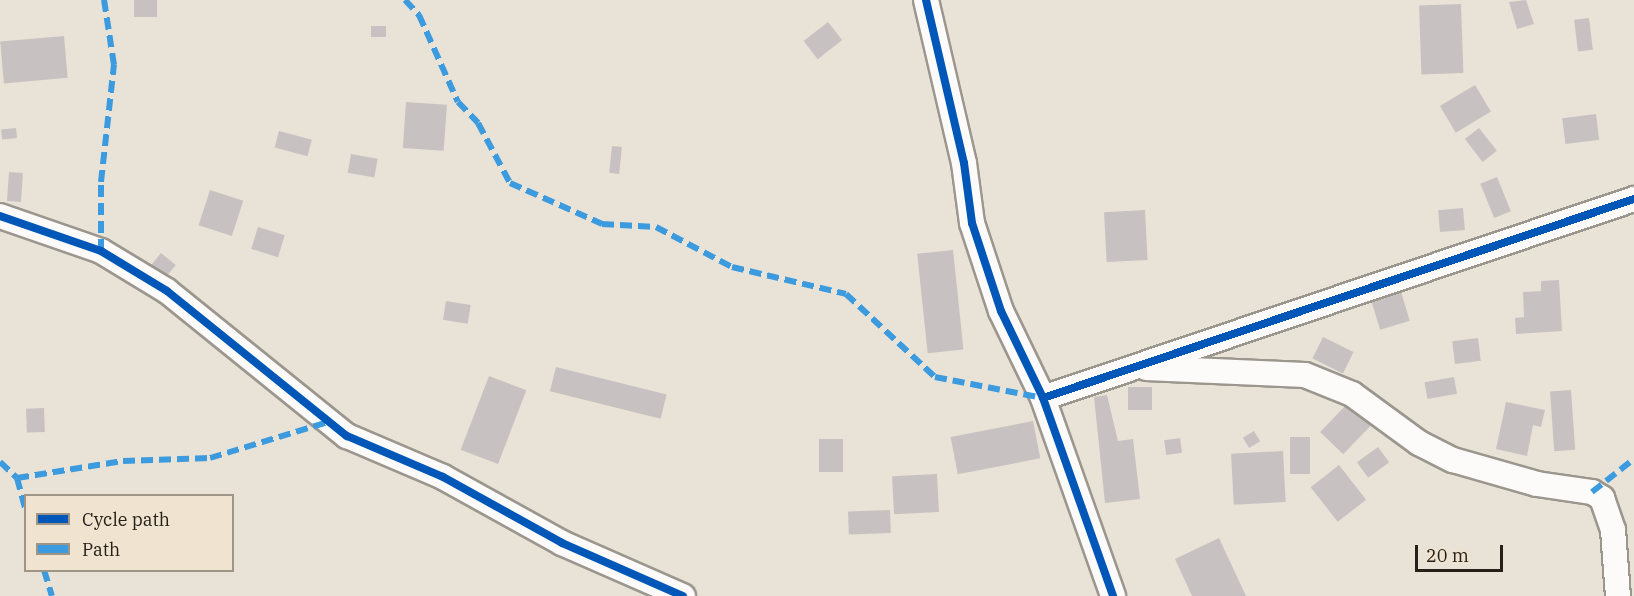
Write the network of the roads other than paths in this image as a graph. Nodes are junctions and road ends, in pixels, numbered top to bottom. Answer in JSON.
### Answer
{"nodes":[{"id":1,"x":926,"y":0,"type":"edge"},
{"id":2,"x":1634,"y":199,"type":"edge"},
{"id":3,"x":0,"y":216,"type":"edge"},
{"id":4,"x":1130,"y":367,"type":"junction"},
{"id":5,"x":1044,"y":398,"type":"junction"},
{"id":6,"x":683,"y":596,"type":"edge"},
{"id":7,"x":1113,"y":596,"type":"edge"},
{"id":8,"x":1618,"y":596,"type":"edge"}],
"edges":[{"from":1,"to":5,"type":"street"},
{"from":2,"to":4,"type":"street"},
{"from":3,"to":6,"type":"street"},
{"from":4,"to":5,"type":"street"},
{"from":4,"to":8,"type":"street"},
{"from":5,"to":7,"type":"street"}]}
